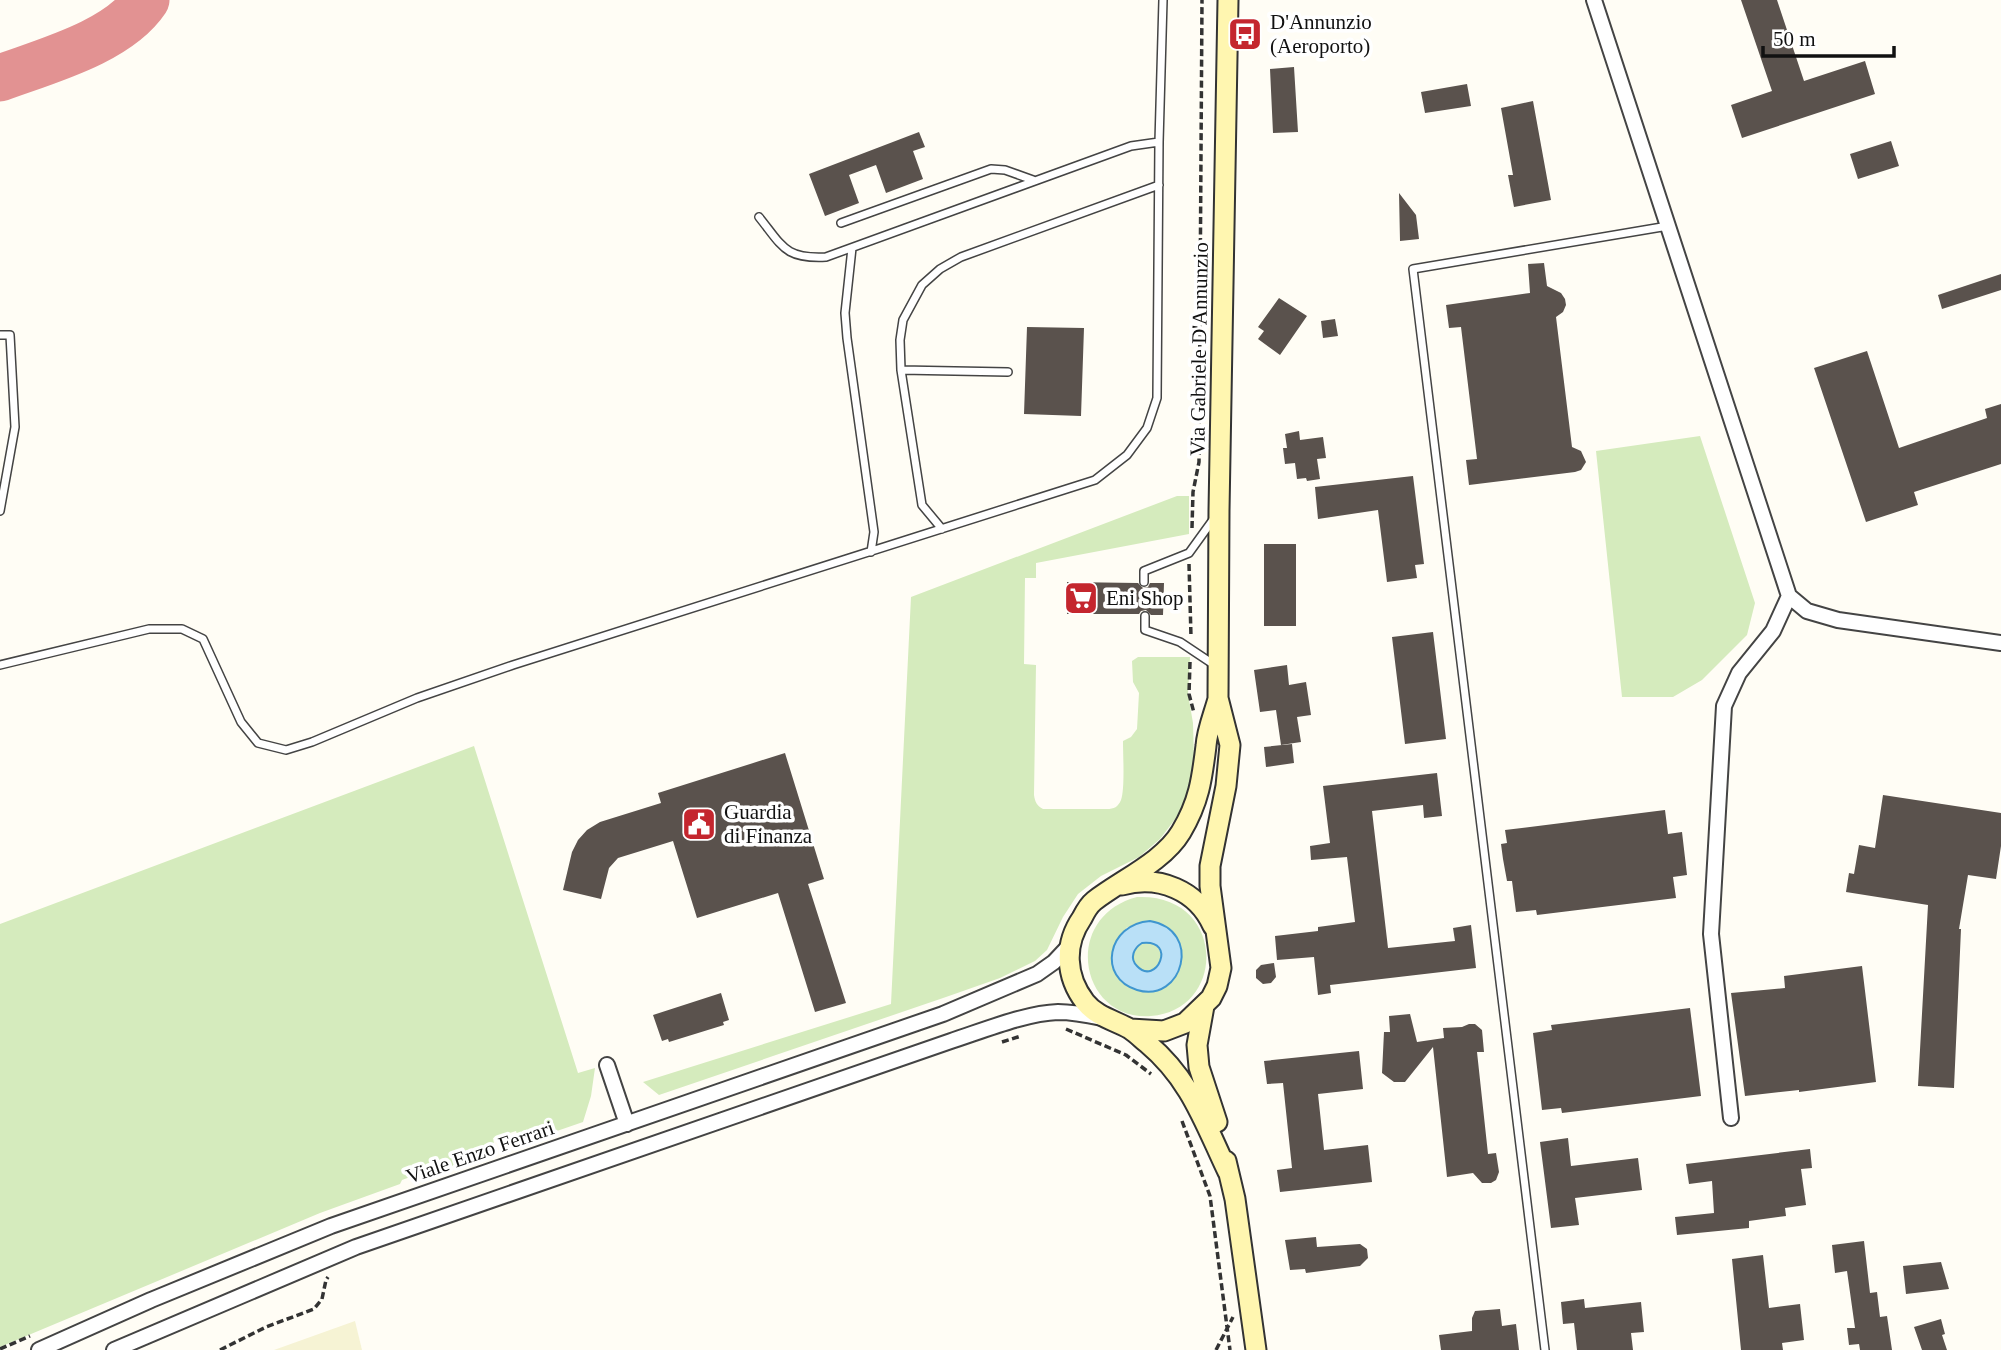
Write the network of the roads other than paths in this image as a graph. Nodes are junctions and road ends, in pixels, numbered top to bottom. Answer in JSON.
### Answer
{"nodes":[{"id":1,"x":1163,"y":0,"type":"edge"},
{"id":2,"x":1228,"y":0,"type":"edge"},
{"id":3,"x":1594,"y":0,"type":"edge"},
{"id":4,"x":1159,"y":142,"type":"junction"},
{"id":5,"x":1034,"y":180,"type":"junction"},
{"id":6,"x":1159,"y":185,"type":"junction"},
{"id":7,"x":759,"y":217,"type":"dead end"},
{"id":8,"x":841,"y":223,"type":"dead end"},
{"id":9,"x":1668,"y":226,"type":"junction"},
{"id":10,"x":852,"y":248,"type":"junction"},
{"id":11,"x":0,"y":335,"type":"edge"},
{"id":12,"x":901,"y":370,"type":"junction"},
{"id":13,"x":1008,"y":372,"type":"dead end"},
{"id":14,"x":0,"y":510,"type":"edge"},
{"id":15,"x":1219,"y":511,"type":"junction"},
{"id":16,"x":942,"y":529,"type":"junction"},
{"id":17,"x":871,"y":552,"type":"junction"},
{"id":18,"x":1144,"y":582,"type":"dead end"},
{"id":19,"x":1789,"y":596,"type":"junction"},
{"id":20,"x":1145,"y":616,"type":"dead end"},
{"id":21,"x":2001,"y":643,"type":"edge"},
{"id":22,"x":0,"y":665,"type":"edge"},
{"id":23,"x":1219,"y":668,"type":"junction"},
{"id":24,"x":1218,"y":698,"type":"junction"},
{"id":25,"x":1118,"y":886,"type":"junction"},
{"id":26,"x":1217,"y":933,"type":"junction"},
{"id":27,"x":1069,"y":946,"type":"junction"},
{"id":28,"x":1204,"y":1006,"type":"junction"},
{"id":29,"x":1102,"y":1018,"type":"junction"},
{"id":30,"x":1130,"y":1030,"type":"junction"},
{"id":31,"x":607,"y":1065,"type":"dead end"},
{"id":32,"x":1731,"y":1118,"type":"dead end"},
{"id":33,"x":627,"y":1124,"type":"junction"},
{"id":34,"x":1228,"y":1172,"type":"junction"},
{"id":35,"x":39,"y":1350,"type":"edge"},
{"id":36,"x":114,"y":1350,"type":"edge"},
{"id":37,"x":1256,"y":1350,"type":"edge"},
{"id":38,"x":1545,"y":1350,"type":"edge"}],
"edges":[{"from":1,"to":4,"type":"lane"},
{"from":2,"to":15,"type":"main road","name":"Via Gabriele D'Annunzio"},
{"from":3,"to":9,"type":"street"},
{"from":4,"to":5,"type":"lane"},
{"from":4,"to":6,"type":"lane"},
{"from":5,"to":8,"type":"lane"},
{"from":5,"to":10,"type":"lane"},
{"from":6,"to":12,"type":"lane"},
{"from":6,"to":16,"type":"lane"},
{"from":7,"to":10,"type":"lane"},
{"from":9,"to":19,"type":"street"},
{"from":9,"to":38,"type":"lane"},
{"from":10,"to":17,"type":"lane"},
{"from":11,"to":14,"type":"lane"},
{"from":12,"to":13,"type":"lane"},
{"from":12,"to":16,"type":"lane"},
{"from":15,"to":18,"type":"lane"},
{"from":15,"to":23,"type":"main road","name":"Via Gabriele D'Annunzio"},
{"from":16,"to":17,"type":"lane"},
{"from":17,"to":22,"type":"lane"},
{"from":19,"to":21,"type":"street"},
{"from":19,"to":32,"type":"street"},
{"from":20,"to":23,"type":"lane"},
{"from":23,"to":24,"type":"main road","name":"Via Gabriele D'Annunzio"},
{"from":24,"to":25,"type":"main road"},
{"from":24,"to":26,"type":"main road"},
{"from":25,"to":26,"type":"main road"},
{"from":25,"to":27,"type":"main road"},
{"from":26,"to":28,"type":"main road"},
{"from":27,"to":29,"type":"main road"},
{"from":27,"to":33,"type":"street","name":"Viale Enzo Ferrari"},
{"from":28,"to":30,"type":"main road"},
{"from":28,"to":34,"type":"main road"},
{"from":29,"to":30,"type":"main road"},
{"from":29,"to":36,"type":"street"},
{"from":30,"to":34,"type":"main road"},
{"from":31,"to":33,"type":"street"},
{"from":33,"to":35,"type":"street","name":"Viale Enzo Ferrari"},
{"from":34,"to":37,"type":"main road"}]}
